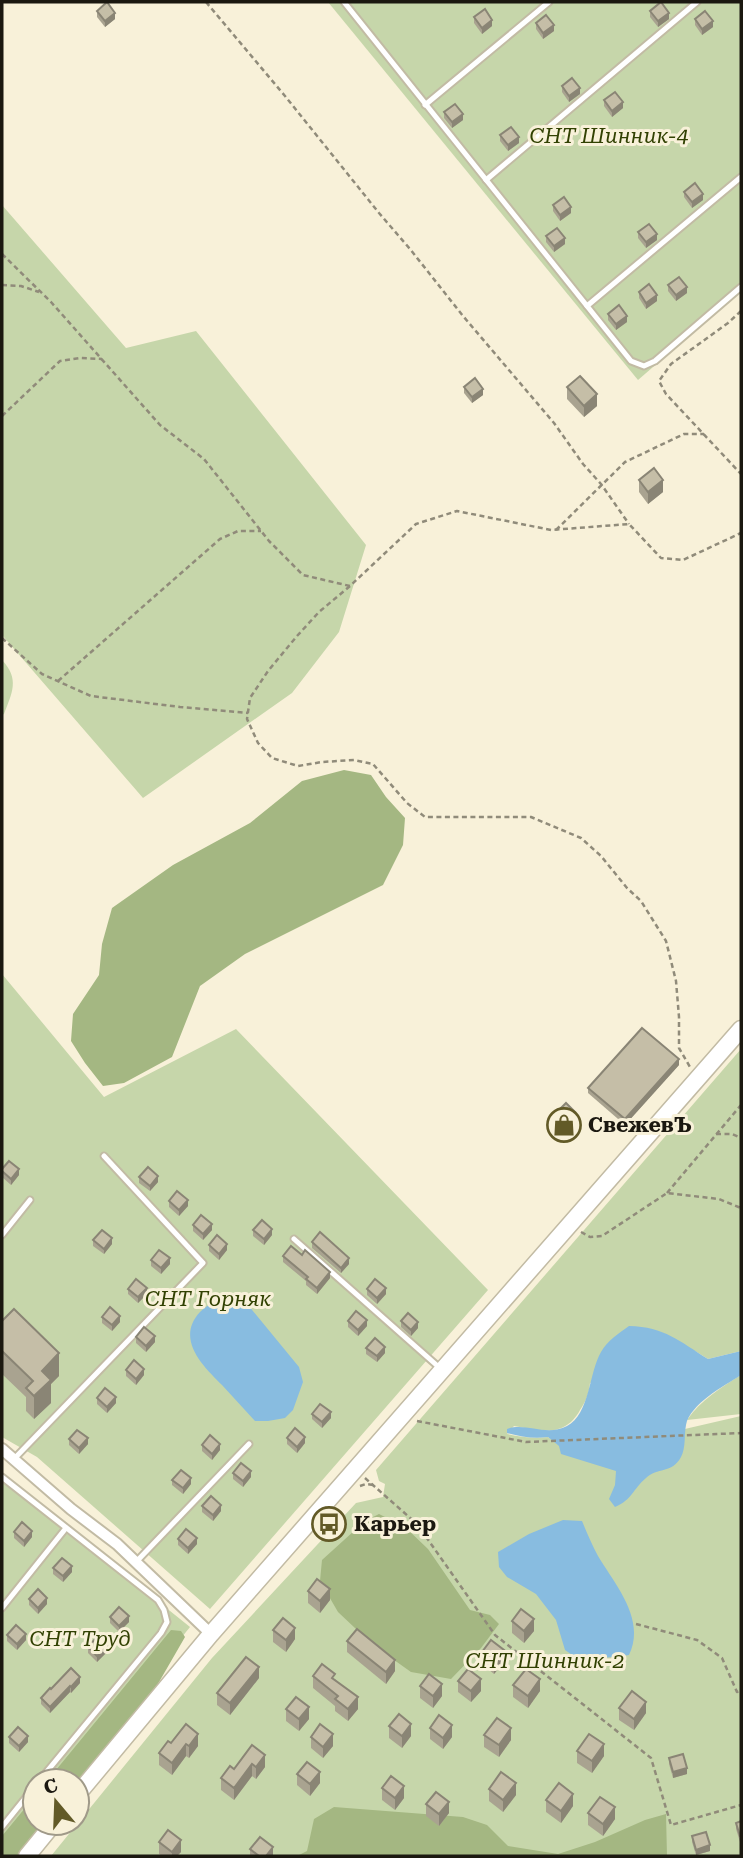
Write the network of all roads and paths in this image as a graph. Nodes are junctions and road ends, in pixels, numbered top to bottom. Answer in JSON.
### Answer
{"nodes":[{"id":1,"x":206,"y":2,"type":"edge"},
{"id":2,"x":344,"y":2,"type":"edge"},
{"id":3,"x":549,"y":2,"type":"edge"},
{"id":4,"x":697,"y":2,"type":"edge"},
{"id":5,"x":425,"y":105,"type":"junction"},
{"id":6,"x":741,"y":177,"type":"edge"},
{"id":7,"x":486,"y":180,"type":"junction"},
{"id":8,"x":2,"y":254,"type":"edge"},
{"id":9,"x":2,"y":285,"type":"edge"},
{"id":10,"x":741,"y":287,"type":"edge"},
{"id":11,"x":43,"y":293,"type":"junction"},
{"id":12,"x":587,"y":306,"type":"junction"},
{"id":13,"x":741,"y":311,"type":"edge"},
{"id":14,"x":102,"y":359,"type":"junction"},
{"id":15,"x":2,"y":416,"type":"edge"},
{"id":16,"x":704,"y":434,"type":"junction"},
{"id":17,"x":741,"y":474,"type":"edge"},
{"id":18,"x":601,"y":484,"type":"junction"},
{"id":19,"x":629,"y":524,"type":"junction"},
{"id":20,"x":556,"y":530,"type":"junction"},
{"id":21,"x":261,"y":531,"type":"junction"},
{"id":22,"x":741,"y":533,"type":"edge"},
{"id":23,"x":350,"y":586,"type":"junction"},
{"id":24,"x":2,"y":638,"type":"edge"},
{"id":25,"x":58,"y":681,"type":"junction"},
{"id":26,"x":248,"y":713,"type":"junction"},
{"id":27,"x":741,"y":1029,"type":"edge"},
{"id":28,"x":699,"y":1077,"type":"junction"},
{"id":29,"x":741,"y":1105,"type":"edge"},
{"id":30,"x":716,"y":1135,"type":"junction"},
{"id":31,"x":741,"y":1138,"type":"edge"},
{"id":32,"x":104,"y":1156,"type":"dead end"},
{"id":33,"x":667,"y":1193,"type":"junction"},
{"id":34,"x":30,"y":1200,"type":"dead end"},
{"id":35,"x":741,"y":1208,"type":"edge"},
{"id":36,"x":569,"y":1225,"type":"junction"},
{"id":37,"x":2,"y":1235,"type":"edge"},
{"id":38,"x":293,"y":1239,"type":"dead end"},
{"id":39,"x":442,"y":1370,"type":"junction"},
{"id":40,"x":400,"y":1418,"type":"junction"},
{"id":41,"x":741,"y":1433,"type":"edge"},
{"id":42,"x":249,"y":1444,"type":"dead end"},
{"id":43,"x":2,"y":1449,"type":"edge"},
{"id":44,"x":14,"y":1459,"type":"junction"},
{"id":45,"x":355,"y":1470,"type":"junction"},
{"id":46,"x":2,"y":1477,"type":"edge"},
{"id":47,"x":66,"y":1528,"type":"junction"},
{"id":48,"x":136,"y":1562,"type":"junction"},
{"id":49,"x":2,"y":1608,"type":"edge"},
{"id":50,"x":636,"y":1624,"type":"dead end"},
{"id":51,"x":211,"y":1634,"type":"junction"},
{"id":52,"x":741,"y":1691,"type":"edge"},
{"id":53,"x":51,"y":1767,"type":"edge"},
{"id":54,"x":91,"y":1778,"type":"edge"},
{"id":55,"x":21,"y":1803,"type":"edge"},
{"id":56,"x":741,"y":1805,"type":"edge"},
{"id":57,"x":2,"y":1827,"type":"edge"},
{"id":58,"x":43,"y":1837,"type":"edge"},
{"id":59,"x":27,"y":1856,"type":"edge"}],
"edges":[{"from":1,"to":18,"type":"path"},
{"from":2,"to":5,"type":"lane"},
{"from":3,"to":5,"type":"lane"},
{"from":4,"to":7,"type":"lane"},
{"from":5,"to":7,"type":"lane"},
{"from":6,"to":12,"type":"lane"},
{"from":7,"to":12,"type":"lane"},
{"from":8,"to":11,"type":"path"},
{"from":9,"to":11,"type":"path"},
{"from":10,"to":12,"type":"lane"},
{"from":11,"to":14,"type":"path"},
{"from":13,"to":16,"type":"path"},
{"from":14,"to":15,"type":"path"},
{"from":14,"to":21,"type":"path"},
{"from":16,"to":17,"type":"path"},
{"from":16,"to":18,"type":"path"},
{"from":18,"to":19,"type":"path"},
{"from":18,"to":20,"type":"path"},
{"from":19,"to":20,"type":"path"},
{"from":19,"to":22,"type":"path"},
{"from":20,"to":23,"type":"path"},
{"from":21,"to":23,"type":"path"},
{"from":21,"to":25,"type":"path"},
{"from":23,"to":26,"type":"path"},
{"from":24,"to":25,"type":"path"},
{"from":25,"to":26,"type":"path"},
{"from":26,"to":28,"type":"path"},
{"from":27,"to":28,"type":"street"},
{"from":28,"to":36,"type":"street"},
{"from":29,"to":30,"type":"path"},
{"from":30,"to":31,"type":"path"},
{"from":30,"to":33,"type":"path"},
{"from":32,"to":44,"type":"lane"},
{"from":33,"to":35,"type":"path"},
{"from":33,"to":36,"type":"path"},
{"from":34,"to":37,"type":"lane"},
{"from":36,"to":39,"type":"street"},
{"from":38,"to":39,"type":"lane"},
{"from":39,"to":40,"type":"street"},
{"from":40,"to":41,"type":"path"},
{"from":40,"to":45,"type":"street"},
{"from":42,"to":48,"type":"lane"},
{"from":43,"to":44,"type":"street"},
{"from":44,"to":48,"type":"street"},
{"from":45,"to":51,"type":"street"},
{"from":45,"to":56,"type":"path"},
{"from":46,"to":47,"type":"lane"},
{"from":47,"to":49,"type":"lane"},
{"from":47,"to":53,"type":"lane"},
{"from":48,"to":51,"type":"street"},
{"from":50,"to":52,"type":"path"},
{"from":51,"to":54,"type":"street"},
{"from":55,"to":57,"type":"lane"},
{"from":58,"to":59,"type":"street"}]}
